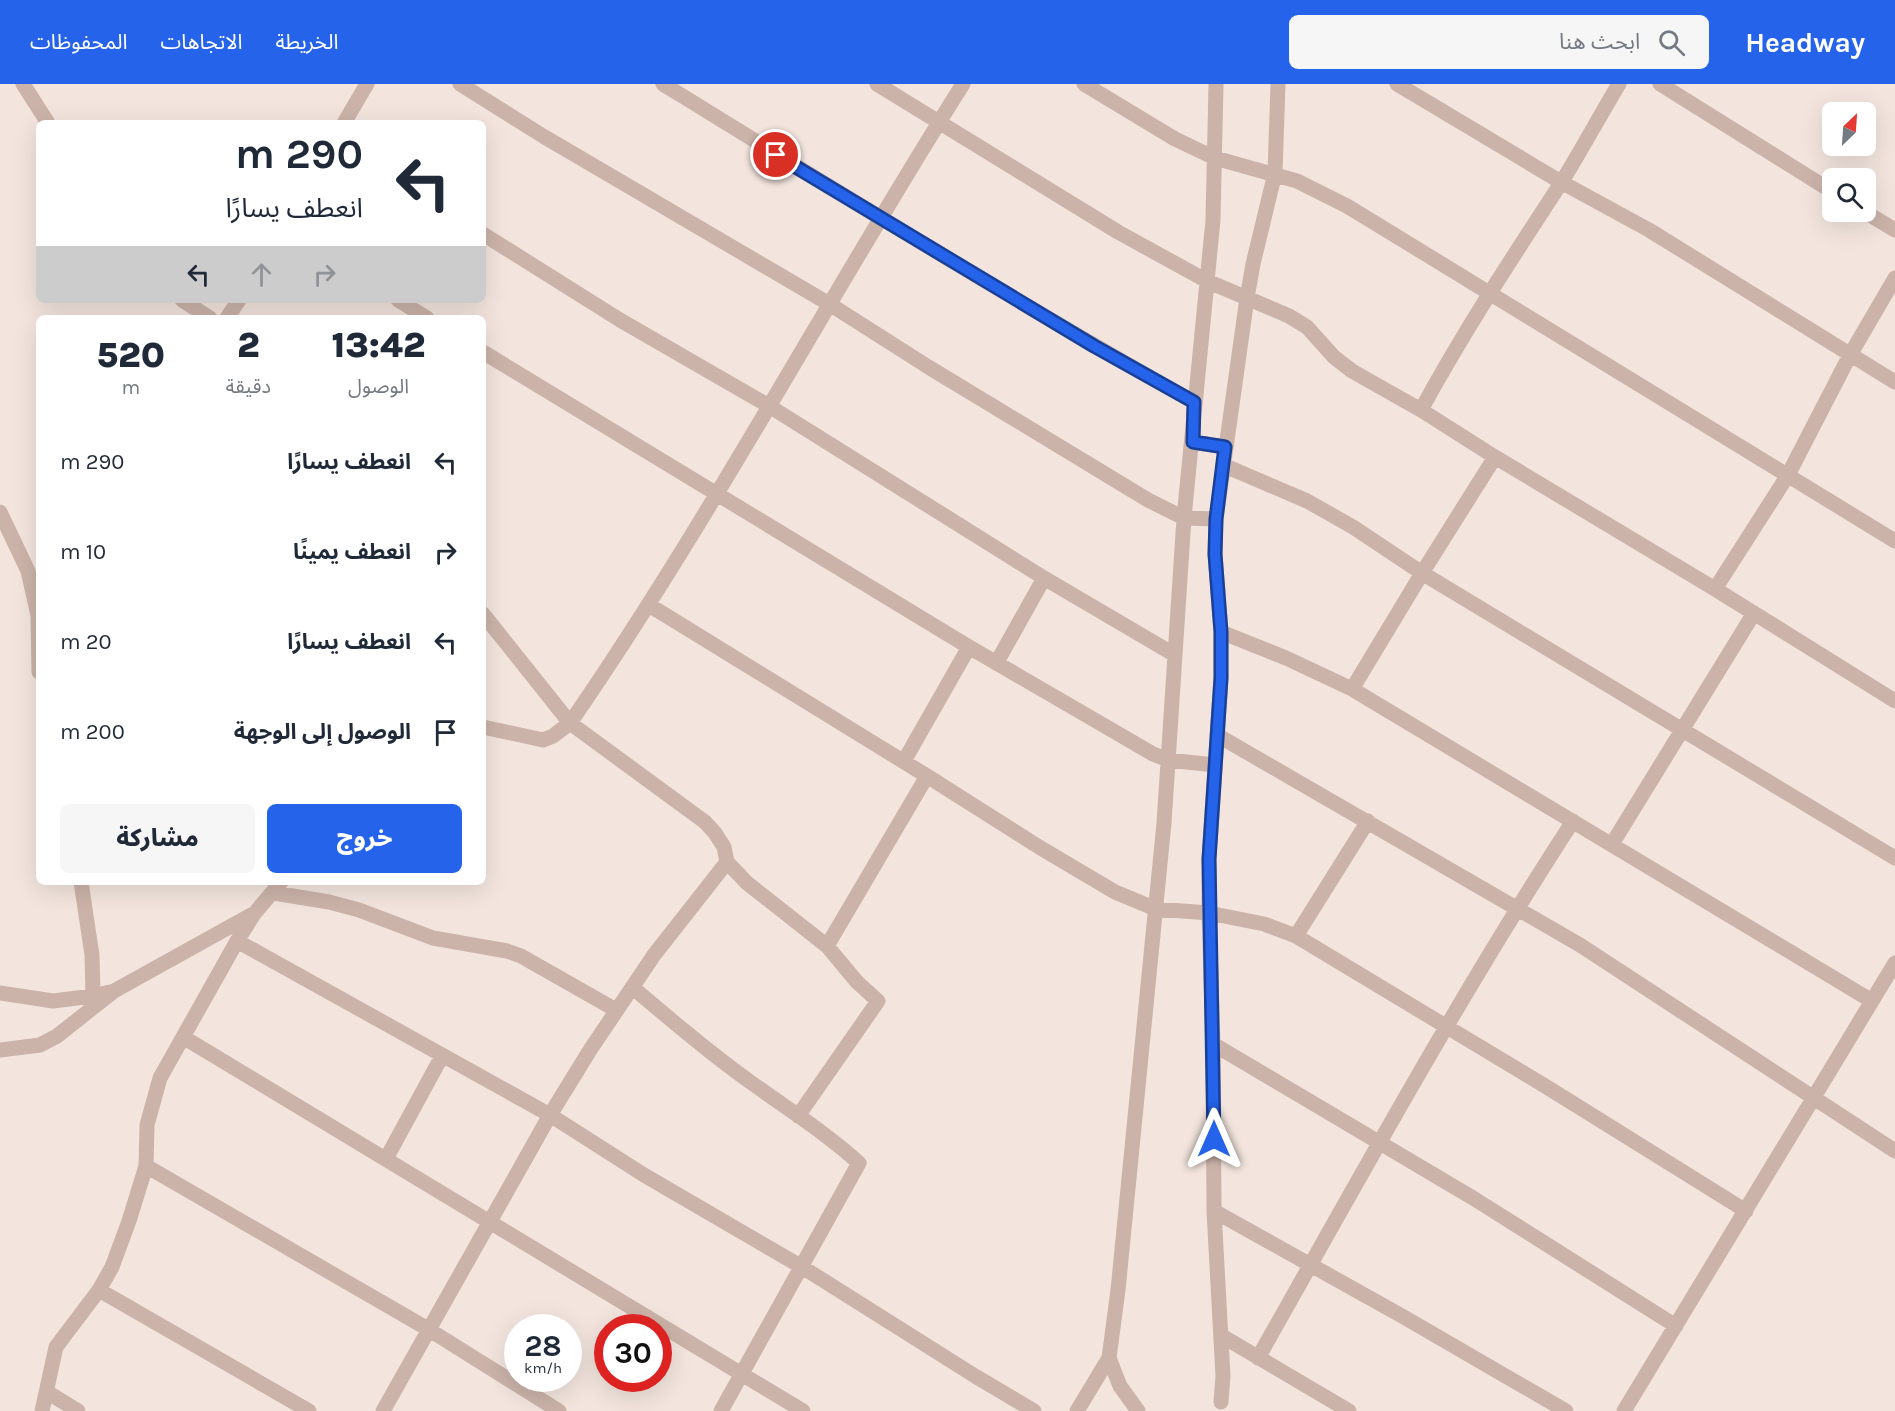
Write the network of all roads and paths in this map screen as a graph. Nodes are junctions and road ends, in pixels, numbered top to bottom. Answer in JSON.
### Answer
{"nodes":[{"id":1,"x":23,"y":84,"type":"edge"},
{"id":2,"x":367,"y":84,"type":"edge"},
{"id":3,"x":460,"y":84,"type":"edge"},
{"id":4,"x":663,"y":84,"type":"edge"},
{"id":5,"x":877,"y":84,"type":"edge"},
{"id":6,"x":963,"y":84,"type":"edge"},
{"id":7,"x":1084,"y":84,"type":"edge"},
{"id":8,"x":1216,"y":84,"type":"edge"},
{"id":9,"x":1278,"y":84,"type":"edge"},
{"id":10,"x":1397,"y":84,"type":"edge"},
{"id":11,"x":1619,"y":84,"type":"edge"},
{"id":12,"x":1660,"y":84,"type":"edge"},
{"id":13,"x":46,"y":120,"type":"edge"},
{"id":14,"x":346,"y":120,"type":"edge"},
{"id":15,"x":940,"y":121,"type":"junction"},
{"id":16,"x":1215,"y":158,"type":"junction"},
{"id":17,"x":1275,"y":173,"type":"junction"},
{"id":18,"x":1561,"y":182,"type":"junction"},
{"id":19,"x":1822,"y":185,"type":"edge"},
{"id":20,"x":883,"y":218,"type":"junction"},
{"id":21,"x":1876,"y":219,"type":"edge"},
{"id":22,"x":1895,"y":230,"type":"edge"},
{"id":23,"x":486,"y":236,"type":"edge"},
{"id":24,"x":1895,"y":278,"type":"edge"},
{"id":25,"x":1207,"y":281,"type":"junction"},
{"id":26,"x":1488,"y":293,"type":"junction"},
{"id":27,"x":1247,"y":298,"type":"junction"},
{"id":28,"x":187,"y":303,"type":"edge"},
{"id":29,"x":403,"y":303,"type":"edge"},
{"id":30,"x":831,"y":305,"type":"junction"},
{"id":31,"x":205,"y":315,"type":"edge"},
{"id":32,"x":422,"y":315,"type":"edge"},
{"id":33,"x":486,"y":354,"type":"edge"},
{"id":34,"x":1850,"y":355,"type":"junction"},
{"id":35,"x":1895,"y":381,"type":"edge"},
{"id":36,"x":1194,"y":402,"type":"junction"},
{"id":37,"x":769,"y":406,"type":"junction"},
{"id":38,"x":1421,"y":410,"type":"junction"},
{"id":39,"x":1193,"y":442,"type":"junction"},
{"id":40,"x":1225,"y":447,"type":"junction"},
{"id":41,"x":1495,"y":458,"type":"junction"},
{"id":42,"x":1222,"y":465,"type":"junction"},
{"id":43,"x":1788,"y":476,"type":"junction"},
{"id":44,"x":718,"y":494,"type":"junction"},
{"id":45,"x":0,"y":512,"type":"edge"},
{"id":46,"x":1184,"y":518,"type":"junction"},
{"id":47,"x":1216,"y":519,"type":"junction"},
{"id":48,"x":1895,"y":541,"type":"edge"},
{"id":49,"x":1422,"y":573,"type":"junction"},
{"id":50,"x":1044,"y":578,"type":"junction"},
{"id":51,"x":1715,"y":589,"type":"junction"},
{"id":52,"x":649,"y":605,"type":"junction"},
{"id":53,"x":36,"y":607,"type":"edge"},
{"id":54,"x":1754,"y":613,"type":"junction"},
{"id":55,"x":486,"y":618,"type":"edge"},
{"id":56,"x":1221,"y":632,"type":"junction"},
{"id":57,"x":969,"y":647,"type":"junction"},
{"id":58,"x":1175,"y":655,"type":"junction"},
{"id":59,"x":997,"y":662,"type":"junction"},
{"id":60,"x":1352,"y":689,"type":"junction"},
{"id":61,"x":1895,"y":701,"type":"edge"},
{"id":62,"x":570,"y":723,"type":"junction"},
{"id":63,"x":486,"y":728,"type":"edge"},
{"id":64,"x":1682,"y":730,"type":"junction"},
{"id":65,"x":1217,"y":735,"type":"junction"},
{"id":66,"x":1168,"y":760,"type":"junction"},
{"id":67,"x":904,"y":761,"type":"junction"},
{"id":68,"x":1215,"y":765,"type":"junction"},
{"id":69,"x":927,"y":776,"type":"junction"},
{"id":70,"x":1368,"y":821,"type":"junction"},
{"id":71,"x":1573,"y":821,"type":"junction"},
{"id":72,"x":1612,"y":844,"type":"junction"},
{"id":73,"x":1895,"y":858,"type":"edge"},
{"id":74,"x":727,"y":862,"type":"junction"},
{"id":75,"x":81,"y":885,"type":"edge"},
{"id":76,"x":278,"y":887,"type":"edge"},
{"id":77,"x":1517,"y":908,"type":"junction"},
{"id":78,"x":1155,"y":909,"type":"junction"},
{"id":79,"x":1209,"y":913,"type":"junction"},
{"id":80,"x":254,"y":914,"type":"junction"},
{"id":81,"x":1296,"y":936,"type":"junction"},
{"id":82,"x":237,"y":941,"type":"junction"},
{"id":83,"x":827,"y":946,"type":"junction"},
{"id":84,"x":1895,"y":963,"type":"edge"},
{"id":85,"x":632,"y":987,"type":"junction"},
{"id":86,"x":114,"y":991,"type":"junction"},
{"id":87,"x":0,"y":993,"type":"edge"},
{"id":88,"x":93,"y":996,"type":"junction"},
{"id":89,"x":1872,"y":1001,"type":"junction"},
{"id":90,"x":616,"y":1010,"type":"junction"},
{"id":91,"x":1446,"y":1026,"type":"junction"},
{"id":92,"x":183,"y":1037,"type":"junction"},
{"id":93,"x":1213,"y":1044,"type":"junction"},
{"id":94,"x":0,"y":1050,"type":"edge"},
{"id":95,"x":442,"y":1056,"type":"junction"},
{"id":96,"x":1813,"y":1098,"type":"junction"},
{"id":97,"x":550,"y":1115,"type":"junction"},
{"id":98,"x":798,"y":1116,"type":"junction"},
{"id":99,"x":1380,"y":1143,"type":"junction"},
{"id":100,"x":1895,"y":1150,"type":"edge"},
{"id":101,"x":386,"y":1159,"type":"junction"},
{"id":102,"x":146,"y":1166,"type":"junction"},
{"id":103,"x":1214,"y":1210,"type":"junction"},
{"id":104,"x":1746,"y":1211,"type":"junction"},
{"id":105,"x":489,"y":1222,"type":"junction"},
{"id":106,"x":1311,"y":1264,"type":"junction"},
{"id":107,"x":802,"y":1267,"type":"junction"},
{"id":108,"x":99,"y":1290,"type":"junction"},
{"id":109,"x":1676,"y":1326,"type":"junction"},
{"id":110,"x":428,"y":1329,"type":"junction"},
{"id":111,"x":1222,"y":1336,"type":"junction"},
{"id":112,"x":1109,"y":1358,"type":"junction"},
{"id":113,"x":1258,"y":1358,"type":"junction"},
{"id":114,"x":742,"y":1373,"type":"junction"},
{"id":115,"x":47,"y":1392,"type":"junction"},
{"id":116,"x":1221,"y":1402,"type":"dead end"},
{"id":117,"x":42,"y":1411,"type":"edge"},
{"id":118,"x":78,"y":1411,"type":"edge"},
{"id":119,"x":309,"y":1411,"type":"edge"},
{"id":120,"x":383,"y":1411,"type":"edge"},
{"id":121,"x":559,"y":1411,"type":"edge"},
{"id":122,"x":721,"y":1411,"type":"edge"},
{"id":123,"x":803,"y":1411,"type":"edge"},
{"id":124,"x":1034,"y":1411,"type":"edge"},
{"id":125,"x":1077,"y":1411,"type":"edge"},
{"id":126,"x":1138,"y":1411,"type":"edge"},
{"id":127,"x":1349,"y":1411,"type":"edge"},
{"id":128,"x":1566,"y":1411,"type":"edge"},
{"id":129,"x":1624,"y":1411,"type":"edge"}],
"edges":[{"from":1,"to":13,"type":"street"},
{"from":2,"to":14,"type":"street"},
{"from":3,"to":30,"type":"street"},
{"from":4,"to":20,"type":"street"},
{"from":5,"to":15,"type":"street"},
{"from":6,"to":15,"type":"street"},
{"from":7,"to":16,"type":"street"},
{"from":8,"to":16,"type":"street"},
{"from":9,"to":17,"type":"street"},
{"from":10,"to":18,"type":"street"},
{"from":11,"to":18,"type":"street"},
{"from":12,"to":19,"type":"street"},
{"from":15,"to":20,"type":"street"},
{"from":15,"to":25,"type":"street"},
{"from":16,"to":17,"type":"street"},
{"from":16,"to":25,"type":"street"},
{"from":17,"to":26,"type":"street"},
{"from":17,"to":27,"type":"street"},
{"from":18,"to":26,"type":"street"},
{"from":18,"to":34,"type":"street"},
{"from":20,"to":30,"type":"street"},
{"from":20,"to":36,"type":"street"},
{"from":21,"to":22,"type":"street"},
{"from":23,"to":37,"type":"street"},
{"from":24,"to":34,"type":"street"},
{"from":25,"to":27,"type":"street"},
{"from":25,"to":36,"type":"street"},
{"from":26,"to":38,"type":"street"},
{"from":26,"to":43,"type":"street"},
{"from":27,"to":38,"type":"street"},
{"from":27,"to":40,"type":"street"},
{"from":28,"to":31,"type":"street"},
{"from":29,"to":32,"type":"street"},
{"from":30,"to":37,"type":"street"},
{"from":30,"to":46,"type":"street"},
{"from":33,"to":44,"type":"street"},
{"from":34,"to":35,"type":"street"},
{"from":34,"to":43,"type":"street"},
{"from":36,"to":39,"type":"street"},
{"from":37,"to":44,"type":"street"},
{"from":37,"to":50,"type":"street"},
{"from":38,"to":41,"type":"street"},
{"from":39,"to":40,"type":"street"},
{"from":39,"to":46,"type":"street"},
{"from":40,"to":42,"type":"street"},
{"from":41,"to":49,"type":"street"},
{"from":41,"to":51,"type":"street"},
{"from":42,"to":47,"type":"street"},
{"from":42,"to":49,"type":"street"},
{"from":43,"to":48,"type":"street"},
{"from":43,"to":51,"type":"street"},
{"from":44,"to":52,"type":"street"},
{"from":44,"to":57,"type":"street"},
{"from":45,"to":53,"type":"street"},
{"from":46,"to":47,"type":"street"},
{"from":46,"to":58,"type":"street"},
{"from":47,"to":56,"type":"street"},
{"from":49,"to":60,"type":"street"},
{"from":49,"to":64,"type":"street"},
{"from":50,"to":58,"type":"street"},
{"from":50,"to":59,"type":"street"},
{"from":51,"to":54,"type":"street"},
{"from":52,"to":62,"type":"street"},
{"from":52,"to":67,"type":"street"},
{"from":54,"to":61,"type":"street"},
{"from":54,"to":64,"type":"street"},
{"from":55,"to":62,"type":"street"},
{"from":56,"to":60,"type":"street"},
{"from":56,"to":65,"type":"street"},
{"from":57,"to":59,"type":"street"},
{"from":57,"to":67,"type":"street"},
{"from":58,"to":66,"type":"street"},
{"from":59,"to":66,"type":"street"},
{"from":60,"to":71,"type":"street"},
{"from":62,"to":63,"type":"street"},
{"from":62,"to":74,"type":"street"},
{"from":64,"to":72,"type":"street"},
{"from":64,"to":73,"type":"street"},
{"from":65,"to":68,"type":"street"},
{"from":65,"to":70,"type":"street"},
{"from":66,"to":68,"type":"street"},
{"from":66,"to":78,"type":"street"},
{"from":67,"to":69,"type":"street"},
{"from":68,"to":79,"type":"street"},
{"from":69,"to":78,"type":"street"},
{"from":69,"to":83,"type":"street"},
{"from":70,"to":77,"type":"street"},
{"from":70,"to":81,"type":"street"},
{"from":71,"to":72,"type":"street"},
{"from":71,"to":77,"type":"street"},
{"from":72,"to":89,"type":"street"},
{"from":74,"to":83,"type":"street"},
{"from":74,"to":85,"type":"street"},
{"from":75,"to":88,"type":"street"},
{"from":76,"to":80,"type":"street"},
{"from":76,"to":90,"type":"street"},
{"from":77,"to":91,"type":"street"},
{"from":77,"to":96,"type":"street"},
{"from":78,"to":79,"type":"street"},
{"from":78,"to":112,"type":"street"},
{"from":79,"to":81,"type":"street"},
{"from":79,"to":93,"type":"street"},
{"from":80,"to":82,"type":"street"},
{"from":80,"to":86,"type":"street"},
{"from":81,"to":91,"type":"street"},
{"from":82,"to":92,"type":"street"},
{"from":82,"to":95,"type":"street"},
{"from":83,"to":98,"type":"street"},
{"from":84,"to":89,"type":"street"},
{"from":85,"to":90,"type":"street"},
{"from":85,"to":98,"type":"street"},
{"from":86,"to":88,"type":"street"},
{"from":86,"to":94,"type":"street"},
{"from":87,"to":88,"type":"street"},
{"from":89,"to":96,"type":"street"},
{"from":90,"to":97,"type":"street"},
{"from":91,"to":99,"type":"street"},
{"from":91,"to":104,"type":"street"},
{"from":92,"to":101,"type":"street"},
{"from":92,"to":102,"type":"street"},
{"from":93,"to":99,"type":"street"},
{"from":93,"to":103,"type":"street"},
{"from":95,"to":97,"type":"street"},
{"from":95,"to":101,"type":"street"},
{"from":96,"to":100,"type":"street"},
{"from":96,"to":104,"type":"street"},
{"from":97,"to":105,"type":"street"},
{"from":97,"to":107,"type":"street"},
{"from":98,"to":107,"type":"street"},
{"from":99,"to":106,"type":"street"},
{"from":99,"to":109,"type":"street"},
{"from":101,"to":105,"type":"street"},
{"from":102,"to":108,"type":"street"},
{"from":102,"to":110,"type":"street"},
{"from":103,"to":106,"type":"street"},
{"from":103,"to":111,"type":"street"},
{"from":104,"to":109,"type":"street"},
{"from":105,"to":110,"type":"street"},
{"from":105,"to":114,"type":"street"},
{"from":106,"to":113,"type":"street"},
{"from":106,"to":128,"type":"street"},
{"from":107,"to":114,"type":"street"},
{"from":107,"to":124,"type":"street"},
{"from":108,"to":115,"type":"street"},
{"from":108,"to":119,"type":"street"},
{"from":109,"to":129,"type":"street"},
{"from":110,"to":120,"type":"street"},
{"from":110,"to":121,"type":"street"},
{"from":111,"to":113,"type":"street"},
{"from":111,"to":116,"type":"street"},
{"from":112,"to":125,"type":"street"},
{"from":112,"to":126,"type":"street"},
{"from":113,"to":127,"type":"street"},
{"from":114,"to":122,"type":"street"},
{"from":114,"to":123,"type":"street"},
{"from":115,"to":117,"type":"street"},
{"from":115,"to":118,"type":"street"}]}
